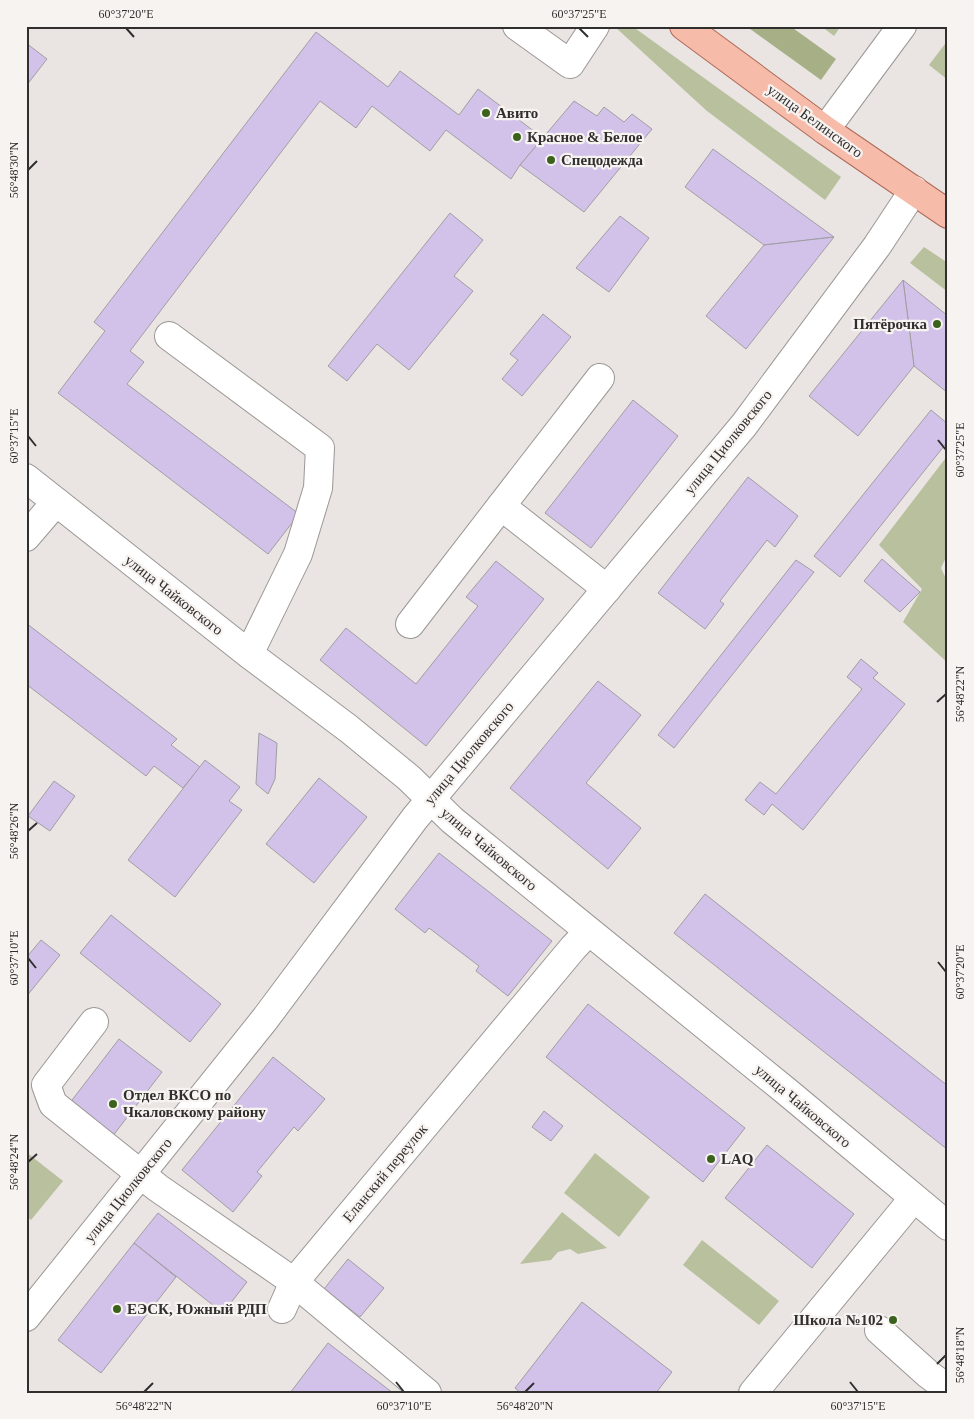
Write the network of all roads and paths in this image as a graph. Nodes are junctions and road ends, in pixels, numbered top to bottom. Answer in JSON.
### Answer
{"nodes":[{"id":1,"x":517,"y":26,"type":"edge"},
{"id":2,"x":595,"y":26,"type":"edge"},
{"id":3,"x":684,"y":26,"type":"edge"},
{"id":4,"x":902,"y":26,"type":"edge"},
{"id":5,"x":826,"y":130,"type":"junction"},
{"id":6,"x":914,"y":190,"type":"junction"},
{"id":7,"x":948,"y":214,"type":"edge"},
{"id":8,"x":169,"y":336,"type":"dead end"},
{"id":9,"x":600,"y":378,"type":"dead end"},
{"id":10,"x":26,"y":478,"type":"edge"},
{"id":11,"x":56,"y":502,"type":"junction"},
{"id":12,"x":501,"y":506,"type":"junction"},
{"id":13,"x":26,"y":537,"type":"edge"},
{"id":14,"x":606,"y":589,"type":"junction"},
{"id":15,"x":410,"y":624,"type":"dead end"},
{"id":16,"x":249,"y":654,"type":"junction"},
{"id":17,"x":431,"y":799,"type":"junction"},
{"id":18,"x":588,"y":932,"type":"junction"},
{"id":19,"x":94,"y":1022,"type":"dead end"},
{"id":20,"x":141,"y":1174,"type":"junction"},
{"id":21,"x":912,"y":1198,"type":"junction"},
{"id":22,"x":948,"y":1226,"type":"edge"},
{"id":23,"x":294,"y":1282,"type":"junction"},
{"id":24,"x":282,"y":1309,"type":"dead end"},
{"id":25,"x":26,"y":1317,"type":"edge"},
{"id":26,"x":879,"y":1330,"type":"dead end"},
{"id":27,"x":948,"y":1389,"type":"edge"},
{"id":28,"x":427,"y":1393,"type":"edge"},
{"id":29,"x":753,"y":1393,"type":"edge"}],
"edges":[{"from":1,"to":2,"type":"street"},
{"from":3,"to":5,"type":"main road","name":"улица Белинского"},
{"from":4,"to":5,"type":"street"},
{"from":5,"to":6,"type":"main road","name":"улица Белинского"},
{"from":6,"to":7,"type":"main road","name":"улица Белинского"},
{"from":6,"to":14,"type":"street","name":"улица Циолковского"},
{"from":8,"to":16,"type":"street"},
{"from":9,"to":12,"type":"street"},
{"from":10,"to":11,"type":"street","name":"улица Чайковского"},
{"from":11,"to":13,"type":"street"},
{"from":11,"to":16,"type":"street","name":"улица Чайковского"},
{"from":12,"to":14,"type":"street"},
{"from":12,"to":15,"type":"street"},
{"from":14,"to":17,"type":"street","name":"улица Циолковского"},
{"from":16,"to":17,"type":"street","name":"улица Чайковского"},
{"from":17,"to":18,"type":"street","name":"улица Чайковского"},
{"from":17,"to":20,"type":"street","name":"улица Циолковского"},
{"from":18,"to":21,"type":"street","name":"улица Чайковского"},
{"from":18,"to":23,"type":"street","name":"Еланский переулок"},
{"from":19,"to":20,"type":"street"},
{"from":20,"to":23,"type":"street"},
{"from":20,"to":25,"type":"street","name":"улица Циолковского"},
{"from":21,"to":22,"type":"street","name":"улица Чайковского"},
{"from":21,"to":29,"type":"street"},
{"from":23,"to":24,"type":"street","name":"Еланский переулок"},
{"from":23,"to":28,"type":"street"},
{"from":26,"to":27,"type":"street"}]}
